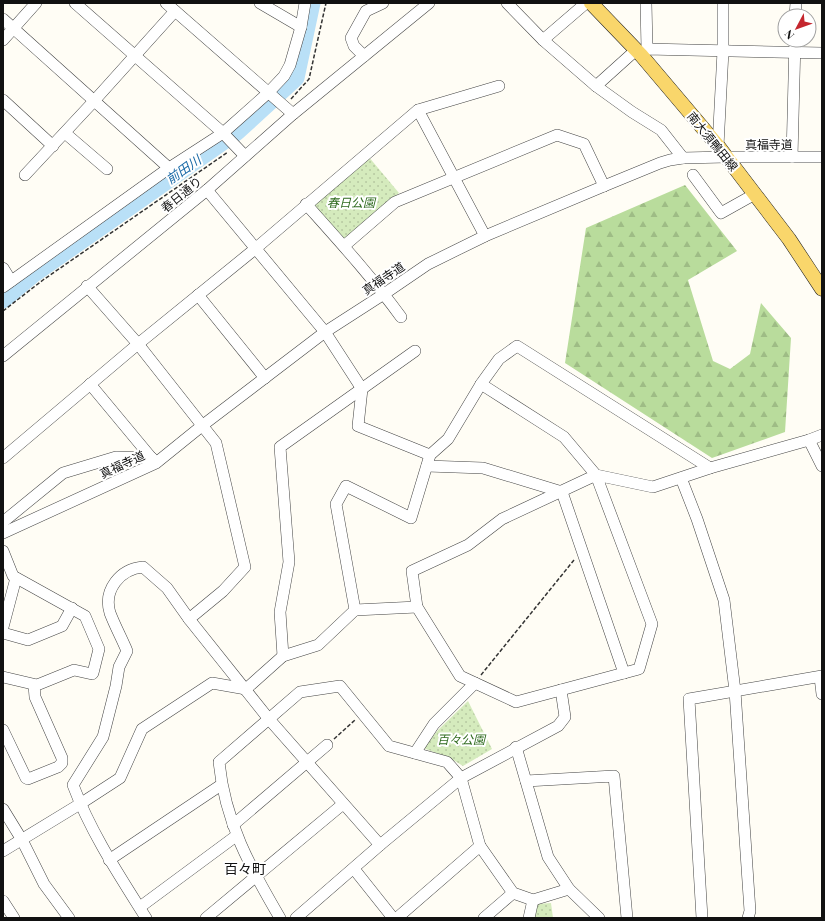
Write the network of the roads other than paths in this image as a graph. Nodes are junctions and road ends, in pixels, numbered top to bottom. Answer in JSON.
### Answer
{"nodes":[{"id":1,"x":36,"y":3,"type":"edge"},
{"id":2,"x":75,"y":3,"type":"edge"},
{"id":3,"x":166,"y":3,"type":"edge"},
{"id":4,"x":260,"y":3,"type":"edge"},
{"id":5,"x":305,"y":3,"type":"edge"},
{"id":6,"x":360,"y":3,"type":"edge"},
{"id":7,"x":383,"y":3,"type":"edge"},
{"id":8,"x":507,"y":3,"type":"edge"},
{"id":9,"x":586,"y":3,"type":"edge"},
{"id":10,"x":591,"y":3,"type":"edge"},
{"id":11,"x":646,"y":3,"type":"edge"},
{"id":12,"x":723,"y":3,"type":"edge"},
{"id":13,"x":424,"y":4,"type":"edge"},
{"id":14,"x":175,"y":11,"type":"junction"},
{"id":15,"x":363,"y":16,"type":"junction"},
{"id":16,"x":3,"y":19,"type":"edge"},
{"id":17,"x":301,"y":27,"type":"junction"},
{"id":18,"x":13,"y":28,"type":"junction"},
{"id":19,"x":3,"y":40,"type":"edge"},
{"id":20,"x":543,"y":40,"type":"junction"},
{"id":21,"x":794,"y":48,"type":"edge"},
{"id":22,"x":641,"y":51,"type":"junction"},
{"id":23,"x":723,"y":51,"type":"junction"},
{"id":24,"x":794,"y":52,"type":"junction"},
{"id":25,"x":822,"y":53,"type":"edge"},
{"id":26,"x":135,"y":56,"type":"junction"},
{"id":27,"x":364,"y":56,"type":"junction"},
{"id":28,"x":499,"y":86,"type":"dead end"},
{"id":29,"x":596,"y":86,"type":"junction"},
{"id":30,"x":268,"y":93,"type":"junction"},
{"id":31,"x":3,"y":100,"type":"edge"},
{"id":32,"x":94,"y":101,"type":"junction"},
{"id":33,"x":288,"y":110,"type":"junction"},
{"id":34,"x":418,"y":110,"type":"junction"},
{"id":35,"x":65,"y":133,"type":"junction"},
{"id":36,"x":223,"y":133,"type":"junction"},
{"id":37,"x":53,"y":146,"type":"junction"},
{"id":38,"x":722,"y":151,"type":"junction"},
{"id":39,"x":245,"y":156,"type":"junction"},
{"id":40,"x":792,"y":157,"type":"junction"},
{"id":41,"x":822,"y":157,"type":"edge"},
{"id":42,"x":683,"y":158,"type":"junction"},
{"id":43,"x":169,"y":168,"type":"junction"},
{"id":44,"x":107,"y":169,"type":"dead end"},
{"id":45,"x":26,"y":175,"type":"dead end"},
{"id":46,"x":692,"y":175,"type":"dead end"},
{"id":47,"x":454,"y":178,"type":"junction"},
{"id":48,"x":604,"y":186,"type":"junction"},
{"id":49,"x":206,"y":190,"type":"junction"},
{"id":50,"x":755,"y":194,"type":"junction"},
{"id":51,"x":306,"y":204,"type":"junction"},
{"id":52,"x":485,"y":236,"type":"junction"},
{"id":53,"x":344,"y":246,"type":"junction"},
{"id":54,"x":255,"y":249,"type":"junction"},
{"id":55,"x":3,"y":268,"type":"edge"},
{"id":56,"x":7,"y":284,"type":"edge"},
{"id":57,"x":87,"y":286,"type":"junction"},
{"id":58,"x":822,"y":288,"type":"edge"},
{"id":59,"x":384,"y":294,"type":"junction"},
{"id":60,"x":198,"y":295,"type":"junction"},
{"id":61,"x":401,"y":317,"type":"dead end"},
{"id":62,"x":325,"y":332,"type":"junction"},
{"id":63,"x":138,"y":344,"type":"junction"},
{"id":64,"x":415,"y":351,"type":"dead end"},
{"id":65,"x":3,"y":356,"type":"edge"},
{"id":66,"x":265,"y":378,"type":"junction"},
{"id":67,"x":90,"y":384,"type":"junction"},
{"id":68,"x":481,"y":384,"type":"junction"},
{"id":69,"x":362,"y":389,"type":"junction"},
{"id":70,"x":203,"y":425,"type":"junction"},
{"id":71,"x":822,"y":434,"type":"edge"},
{"id":72,"x":809,"y":440,"type":"junction"},
{"id":73,"x":3,"y":458,"type":"edge"},
{"id":74,"x":428,"y":460,"type":"junction"},
{"id":75,"x":154,"y":461,"type":"junction"},
{"id":76,"x":822,"y":466,"type":"edge"},
{"id":77,"x":710,"y":468,"type":"junction"},
{"id":78,"x":596,"y":475,"type":"junction"},
{"id":79,"x":681,"y":478,"type":"junction"},
{"id":80,"x":562,"y":492,"type":"junction"},
{"id":81,"x":3,"y":522,"type":"edge"},
{"id":82,"x":3,"y":533,"type":"edge"},
{"id":83,"x":3,"y":551,"type":"edge"},
{"id":84,"x":16,"y":578,"type":"junction"},
{"id":85,"x":417,"y":607,"type":"junction"},
{"id":86,"x":72,"y":608,"type":"junction"},
{"id":87,"x":355,"y":610,"type":"junction"},
{"id":88,"x":189,"y":619,"type":"junction"},
{"id":89,"x":3,"y":627,"type":"edge"},
{"id":90,"x":3,"y":633,"type":"edge"},
{"id":91,"x":283,"y":656,"type":"junction"},
{"id":92,"x":624,"y":673,"type":"junction"},
{"id":93,"x":3,"y":677,"type":"edge"},
{"id":94,"x":821,"y":677,"type":"edge"},
{"id":95,"x":475,"y":683,"type":"junction"},
{"id":96,"x":34,"y":685,"type":"junction"},
{"id":97,"x":246,"y":689,"type":"junction"},
{"id":98,"x":561,"y":690,"type":"junction"},
{"id":99,"x":735,"y":691,"type":"junction"},
{"id":100,"x":822,"y":694,"type":"edge"},
{"id":101,"x":268,"y":718,"type":"junction"},
{"id":102,"x":3,"y":730,"type":"edge"},
{"id":103,"x":327,"y":745,"type":"road end"},
{"id":104,"x":516,"y":747,"type":"junction"},
{"id":105,"x":415,"y":753,"type":"junction"},
{"id":106,"x":307,"y":763,"type":"junction"},
{"id":107,"x":461,"y":778,"type":"junction"},
{"id":108,"x":526,"y":781,"type":"junction"},
{"id":109,"x":221,"y":785,"type":"junction"},
{"id":110,"x":80,"y":804,"type":"junction"},
{"id":111,"x":343,"y":804,"type":"junction"},
{"id":112,"x":3,"y":809,"type":"edge"},
{"id":113,"x":233,"y":825,"type":"junction"},
{"id":114,"x":236,"y":836,"type":"junction"},
{"id":115,"x":22,"y":840,"type":"junction"},
{"id":116,"x":380,"y":845,"type":"junction"},
{"id":117,"x":480,"y":846,"type":"junction"},
{"id":118,"x":3,"y":851,"type":"edge"},
{"id":119,"x":109,"y":860,"type":"junction"},
{"id":120,"x":354,"y":869,"type":"junction"},
{"id":121,"x":256,"y":877,"type":"junction"},
{"id":122,"x":569,"y":889,"type":"junction"},
{"id":123,"x":512,"y":893,"type":"junction"},
{"id":124,"x":533,"y":900,"type":"junction"},
{"id":125,"x":3,"y":901,"type":"edge"},
{"id":126,"x":140,"y":907,"type":"junction"},
{"id":127,"x":14,"y":918,"type":"edge"},
{"id":128,"x":69,"y":918,"type":"edge"},
{"id":129,"x":146,"y":918,"type":"edge"},
{"id":130,"x":206,"y":918,"type":"edge"},
{"id":131,"x":280,"y":918,"type":"edge"},
{"id":132,"x":296,"y":918,"type":"edge"},
{"id":133,"x":393,"y":918,"type":"edge"},
{"id":134,"x":397,"y":918,"type":"edge"},
{"id":135,"x":484,"y":918,"type":"edge"},
{"id":136,"x":529,"y":918,"type":"edge"},
{"id":137,"x":599,"y":918,"type":"edge"},
{"id":138,"x":627,"y":918,"type":"edge"},
{"id":139,"x":702,"y":918,"type":"edge"},
{"id":140,"x":748,"y":918,"type":"edge"}],
"edges":[{"from":1,"to":18,"type":"street"},
{"from":2,"to":26,"type":"street"},
{"from":3,"to":14,"type":"street"},
{"from":4,"to":17,"type":"street"},
{"from":5,"to":17,"type":"street"},
{"from":6,"to":15,"type":"street"},
{"from":7,"to":15,"type":"street"},
{"from":8,"to":20,"type":"street"},
{"from":9,"to":20,"type":"street"},
{"from":10,"to":22,"type":"main road","name":"南大須鴨田線"},
{"from":11,"to":22,"type":"street"},
{"from":12,"to":23,"type":"street"},
{"from":13,"to":27,"type":"street","name":"春日通り"},
{"from":14,"to":26,"type":"street"},
{"from":14,"to":30,"type":"street"},
{"from":15,"to":27,"type":"street"},
{"from":16,"to":18,"type":"street"},
{"from":17,"to":30,"type":"street"},
{"from":18,"to":19,"type":"street"},
{"from":18,"to":32,"type":"street"},
{"from":20,"to":29,"type":"street"},
{"from":21,"to":24,"type":"street"},
{"from":22,"to":23,"type":"street"},
{"from":22,"to":29,"type":"street"},
{"from":22,"to":38,"type":"main road","name":"南大須鴨田線"},
{"from":23,"to":24,"type":"street"},
{"from":23,"to":38,"type":"street"},
{"from":24,"to":25,"type":"street"},
{"from":24,"to":40,"type":"street"},
{"from":26,"to":32,"type":"street"},
{"from":26,"to":36,"type":"street"},
{"from":27,"to":33,"type":"street","name":"春日通り"},
{"from":28,"to":34,"type":"street"},
{"from":29,"to":42,"type":"street"},
{"from":30,"to":33,"type":"street"},
{"from":30,"to":36,"type":"street"},
{"from":31,"to":37,"type":"street"},
{"from":32,"to":35,"type":"street"},
{"from":32,"to":43,"type":"street"},
{"from":33,"to":39,"type":"street","name":"春日通り"},
{"from":34,"to":47,"type":"street"},
{"from":34,"to":51,"type":"street"},
{"from":35,"to":37,"type":"street"},
{"from":35,"to":44,"type":"street"},
{"from":36,"to":39,"type":"street"},
{"from":36,"to":43,"type":"street"},
{"from":37,"to":45,"type":"street"},
{"from":38,"to":40,"type":"street","name":"真福寺道"},
{"from":38,"to":42,"type":"street","name":"真福寺道"},
{"from":38,"to":50,"type":"main road","name":"南大須鴨田線"},
{"from":39,"to":49,"type":"street","name":"春日通り"},
{"from":40,"to":41,"type":"street","name":"真福寺道"},
{"from":42,"to":48,"type":"street","name":"真福寺道"},
{"from":43,"to":56,"type":"street"},
{"from":46,"to":50,"type":"street"},
{"from":47,"to":48,"type":"street"},
{"from":47,"to":52,"type":"street"},
{"from":47,"to":53,"type":"street"},
{"from":48,"to":52,"type":"street","name":"真福寺道"},
{"from":49,"to":54,"type":"street"},
{"from":49,"to":57,"type":"street","name":"春日通り"},
{"from":50,"to":58,"type":"main road","name":"南大須鴨田線"},
{"from":51,"to":53,"type":"street"},
{"from":51,"to":54,"type":"street"},
{"from":52,"to":59,"type":"street","name":"真福寺道"},
{"from":53,"to":59,"type":"street"},
{"from":54,"to":60,"type":"street"},
{"from":54,"to":62,"type":"street"},
{"from":55,"to":56,"type":"street"},
{"from":57,"to":63,"type":"street"},
{"from":57,"to":65,"type":"street","name":"春日通り"},
{"from":59,"to":61,"type":"street"},
{"from":59,"to":62,"type":"street","name":"真福寺道"},
{"from":60,"to":63,"type":"street"},
{"from":60,"to":66,"type":"street"},
{"from":62,"to":66,"type":"street","name":"真福寺道"},
{"from":62,"to":69,"type":"street"},
{"from":63,"to":67,"type":"street"},
{"from":63,"to":70,"type":"street"},
{"from":64,"to":69,"type":"street"},
{"from":66,"to":70,"type":"street","name":"真福寺道"},
{"from":67,"to":73,"type":"street"},
{"from":67,"to":75,"type":"street"},
{"from":68,"to":74,"type":"street"},
{"from":68,"to":77,"type":"street"},
{"from":68,"to":78,"type":"street"},
{"from":69,"to":74,"type":"street"},
{"from":69,"to":91,"type":"street"},
{"from":70,"to":75,"type":"street","name":"真福寺道"},
{"from":70,"to":88,"type":"street"},
{"from":71,"to":72,"type":"street"},
{"from":72,"to":76,"type":"street"},
{"from":72,"to":77,"type":"street"},
{"from":74,"to":80,"type":"street"},
{"from":74,"to":87,"type":"street"},
{"from":75,"to":81,"type":"street"},
{"from":75,"to":82,"type":"street","name":"真福寺道"},
{"from":77,"to":79,"type":"street"},
{"from":78,"to":79,"type":"street"},
{"from":78,"to":80,"type":"street"},
{"from":78,"to":92,"type":"street"},
{"from":79,"to":99,"type":"street"},
{"from":80,"to":85,"type":"street"},
{"from":80,"to":92,"type":"street"},
{"from":83,"to":84,"type":"street"},
{"from":84,"to":86,"type":"street"},
{"from":84,"to":89,"type":"street"},
{"from":85,"to":87,"type":"street"},
{"from":85,"to":95,"type":"street"},
{"from":86,"to":90,"type":"street"},
{"from":86,"to":96,"type":"street"},
{"from":87,"to":91,"type":"street"},
{"from":88,"to":97,"type":"street"},
{"from":88,"to":110,"type":"street"},
{"from":91,"to":97,"type":"street"},
{"from":92,"to":98,"type":"street"},
{"from":93,"to":96,"type":"street"},
{"from":94,"to":99,"type":"street"},
{"from":94,"to":100,"type":"street"},
{"from":95,"to":98,"type":"street"},
{"from":95,"to":105,"type":"street"},
{"from":96,"to":102,"type":"street"},
{"from":97,"to":101,"type":"street"},
{"from":97,"to":110,"type":"street"},
{"from":98,"to":104,"type":"street"},
{"from":99,"to":139,"type":"street"},
{"from":99,"to":140,"type":"street"},
{"from":101,"to":105,"type":"street"},
{"from":101,"to":106,"type":"street"},
{"from":101,"to":109,"type":"street"},
{"from":103,"to":106,"type":"street"},
{"from":104,"to":107,"type":"street"},
{"from":104,"to":108,"type":"street"},
{"from":105,"to":107,"type":"street"},
{"from":106,"to":111,"type":"street"},
{"from":106,"to":113,"type":"street"},
{"from":107,"to":116,"type":"street"},
{"from":107,"to":117,"type":"street"},
{"from":108,"to":122,"type":"street"},
{"from":108,"to":138,"type":"street"},
{"from":109,"to":113,"type":"street"},
{"from":109,"to":119,"type":"street"},
{"from":110,"to":115,"type":"street"},
{"from":110,"to":119,"type":"street"},
{"from":111,"to":116,"type":"street"},
{"from":111,"to":121,"type":"street"},
{"from":112,"to":115,"type":"street"},
{"from":113,"to":114,"type":"street"},
{"from":114,"to":121,"type":"street"},
{"from":114,"to":126,"type":"street"},
{"from":115,"to":118,"type":"street"},
{"from":115,"to":128,"type":"street"},
{"from":116,"to":120,"type":"street"},
{"from":117,"to":123,"type":"street"},
{"from":117,"to":134,"type":"street"},
{"from":119,"to":126,"type":"street"},
{"from":120,"to":132,"type":"street"},
{"from":120,"to":133,"type":"street"},
{"from":121,"to":130,"type":"street"},
{"from":121,"to":131,"type":"street"},
{"from":122,"to":124,"type":"street"},
{"from":122,"to":137,"type":"street"},
{"from":123,"to":124,"type":"street"},
{"from":123,"to":135,"type":"street"},
{"from":124,"to":136,"type":"street"},
{"from":125,"to":127,"type":"street"},
{"from":126,"to":129,"type":"street"}]}
